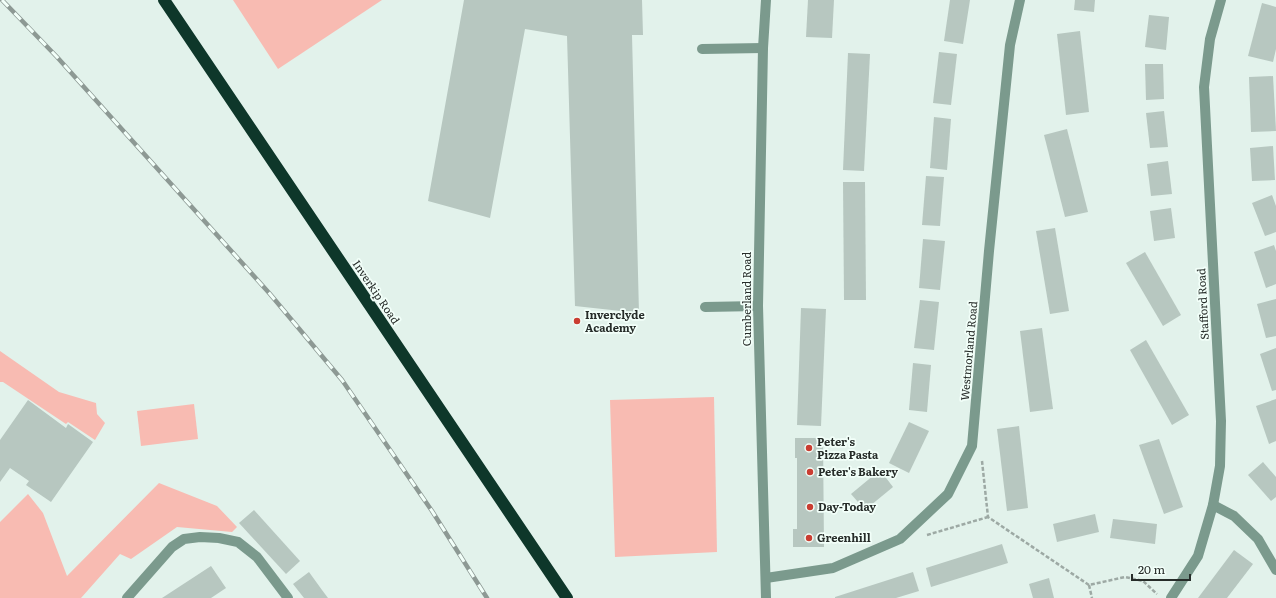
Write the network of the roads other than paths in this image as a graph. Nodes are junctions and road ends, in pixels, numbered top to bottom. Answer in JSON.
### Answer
{"nodes":[{"id":1,"x":164,"y":0,"type":"edge"},
{"id":2,"x":766,"y":0,"type":"edge"},
{"id":3,"x":1020,"y":0,"type":"edge"},
{"id":4,"x":1221,"y":0,"type":"edge"},
{"id":5,"x":763,"y":48,"type":"junction"},
{"id":6,"x":702,"y":49,"type":"dead end"},
{"id":7,"x":758,"y":306,"type":"junction"},
{"id":8,"x":705,"y":307,"type":"dead end"},
{"id":9,"x":1212,"y":505,"type":"junction"},
{"id":10,"x":1276,"y":570,"type":"edge"},
{"id":11,"x":766,"y":578,"type":"junction"},
{"id":12,"x":127,"y":598,"type":"edge"},
{"id":13,"x":288,"y":598,"type":"edge"},
{"id":14,"x":567,"y":598,"type":"edge"},
{"id":15,"x":766,"y":598,"type":"edge"},
{"id":16,"x":1171,"y":598,"type":"edge"}],
"edges":[{"from":1,"to":14,"type":"highway","name":"Inverkip Road"},
{"from":2,"to":5,"type":"street","name":"Cumberland Road"},
{"from":3,"to":11,"type":"street","name":"Westmorland Road"},
{"from":4,"to":9,"type":"street","name":"Stafford Road"},
{"from":5,"to":6,"type":"street"},
{"from":5,"to":7,"type":"street","name":"Cumberland Road"},
{"from":7,"to":8,"type":"street"},
{"from":7,"to":11,"type":"street","name":"Cumberland Road"},
{"from":9,"to":10,"type":"street"},
{"from":9,"to":16,"type":"street","name":"Stafford Road"},
{"from":11,"to":15,"type":"street","name":"Cumberland Road"},
{"from":12,"to":13,"type":"street"}]}
